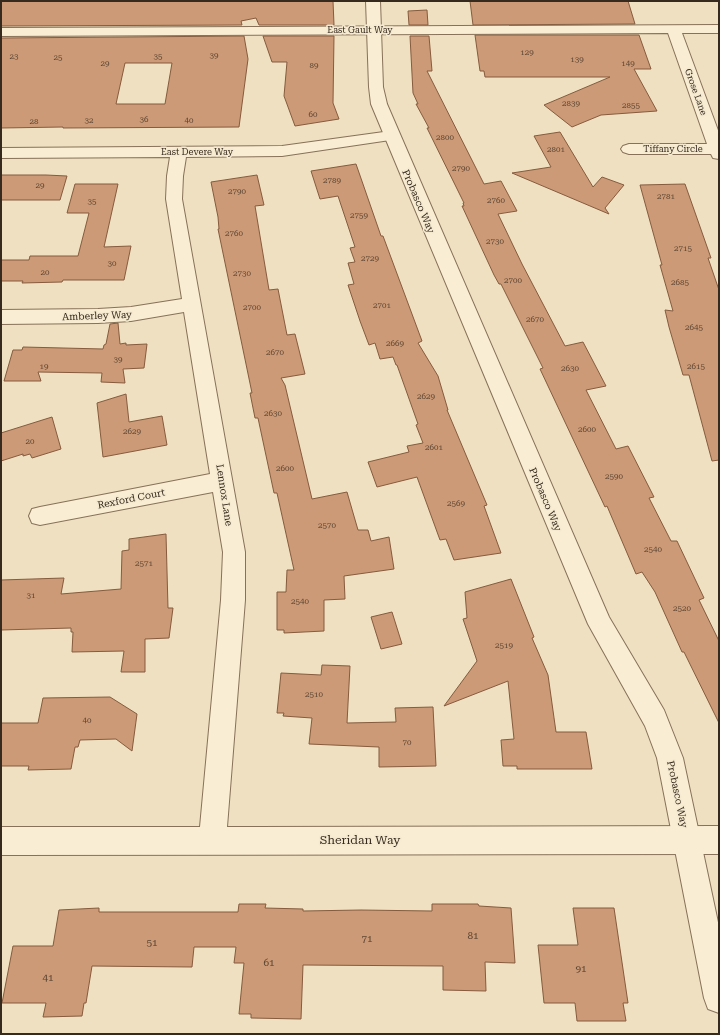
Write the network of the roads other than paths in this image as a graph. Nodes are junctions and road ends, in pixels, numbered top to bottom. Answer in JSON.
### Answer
{"nodes":[{"id":1,"x":373,"y":1,"type":"edge"},
{"id":2,"x":673,"y":29,"type":"junction"},
{"id":3,"x":719,"y":29,"type":"edge"},
{"id":4,"x":374,"y":30,"type":"junction"},
{"id":5,"x":1,"y":32,"type":"edge"},
{"id":6,"x":392,"y":136,"type":"junction"},
{"id":7,"x":629,"y":149,"type":"dead end"},
{"id":8,"x":179,"y":152,"type":"junction"},
{"id":9,"x":718,"y":152,"type":"edge"},
{"id":10,"x":1,"y":153,"type":"edge"},
{"id":11,"x":192,"y":304,"type":"junction"},
{"id":12,"x":1,"y":317,"type":"edge"},
{"id":13,"x":223,"y":480,"type":"junction"},
{"id":14,"x":40,"y":516,"type":"dead end"},
{"id":15,"x":687,"y":840,"type":"junction"},
{"id":16,"x":719,"y":840,"type":"edge"},
{"id":17,"x":1,"y":841,"type":"edge"},
{"id":18,"x":212,"y":841,"type":"junction"},
{"id":19,"x":719,"y":998,"type":"edge"}],
"edges":[{"from":1,"to":4,"type":"street","name":"Probasco Way"},
{"from":2,"to":3,"type":"street","name":"East Gault Way"},
{"from":2,"to":4,"type":"street","name":"East Gault Way"},
{"from":2,"to":9,"type":"street","name":"Grose Lane"},
{"from":4,"to":5,"type":"street","name":"East Gault Way"},
{"from":4,"to":6,"type":"street","name":"Probasco Way"},
{"from":6,"to":8,"type":"street","name":"East Devere Way"},
{"from":6,"to":15,"type":"street","name":"Probasco Way"},
{"from":7,"to":9,"type":"street","name":"Tiffany Circle"},
{"from":8,"to":10,"type":"street","name":"East Devere Way"},
{"from":8,"to":11,"type":"street","name":"Lennox Lane"},
{"from":11,"to":12,"type":"street","name":"Amberley Way"},
{"from":11,"to":13,"type":"street","name":"Lennox Lane"},
{"from":13,"to":14,"type":"street","name":"Rexford Court"},
{"from":13,"to":18,"type":"street","name":"Lennox Lane"},
{"from":15,"to":16,"type":"street","name":"Sheridan Way"},
{"from":15,"to":18,"type":"street","name":"Sheridan Way"},
{"from":15,"to":19,"type":"street","name":"Probasco Way"},
{"from":17,"to":18,"type":"street","name":"Sheridan Way"}]}
